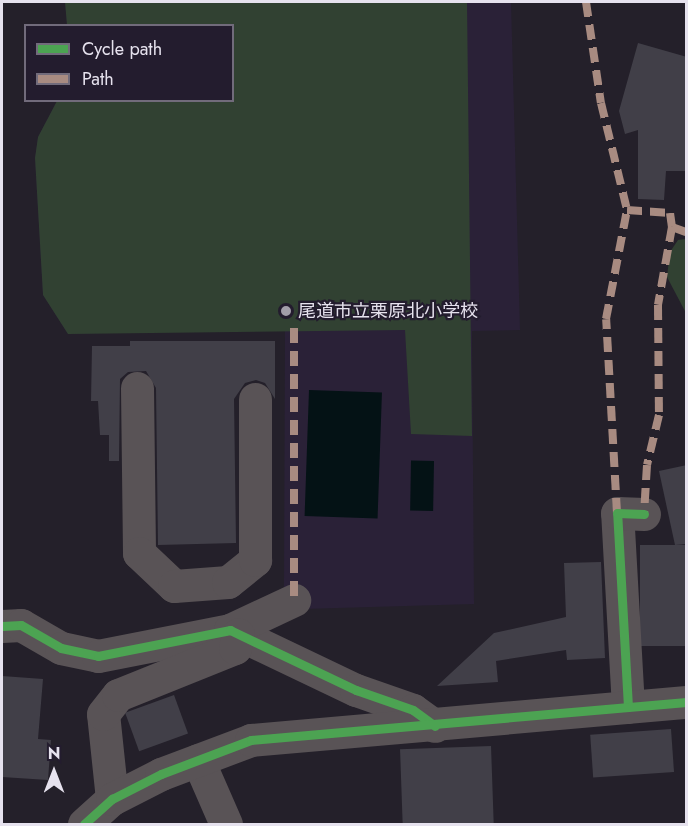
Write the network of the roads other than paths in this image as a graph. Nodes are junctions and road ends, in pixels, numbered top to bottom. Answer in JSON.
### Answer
{"nodes":[{"id":1,"x":137,"y":388,"type":"dead end"},
{"id":2,"x":255,"y":399,"type":"dead end"},
{"id":3,"x":644,"y":514,"type":"dead end"},
{"id":4,"x":228,"y":582,"type":"junction"},
{"id":5,"x":294,"y":600,"type":"dead end"},
{"id":6,"x":2,"y":626,"type":"edge"},
{"id":7,"x":234,"y":632,"type":"junction"},
{"id":8,"x":687,"y":702,"type":"edge"},
{"id":9,"x":628,"y":707,"type":"junction"},
{"id":10,"x":435,"y":726,"type":"junction"},
{"id":11,"x":198,"y":760,"type":"junction"},
{"id":12,"x":112,"y":799,"type":"junction"},
{"id":13,"x":84,"y":825,"type":"edge"},
{"id":14,"x":226,"y":825,"type":"edge"}],
"edges":[{"from":1,"to":4,"type":"street"},
{"from":2,"to":4,"type":"street"},
{"from":3,"to":9,"type":"street"},
{"from":4,"to":7,"type":"street"},
{"from":5,"to":7,"type":"street"},
{"from":6,"to":7,"type":"street"},
{"from":7,"to":10,"type":"street"},
{"from":7,"to":12,"type":"street"},
{"from":8,"to":9,"type":"street"},
{"from":9,"to":10,"type":"street"},
{"from":10,"to":11,"type":"street"},
{"from":11,"to":12,"type":"street"},
{"from":11,"to":14,"type":"street"},
{"from":12,"to":13,"type":"street"}]}
